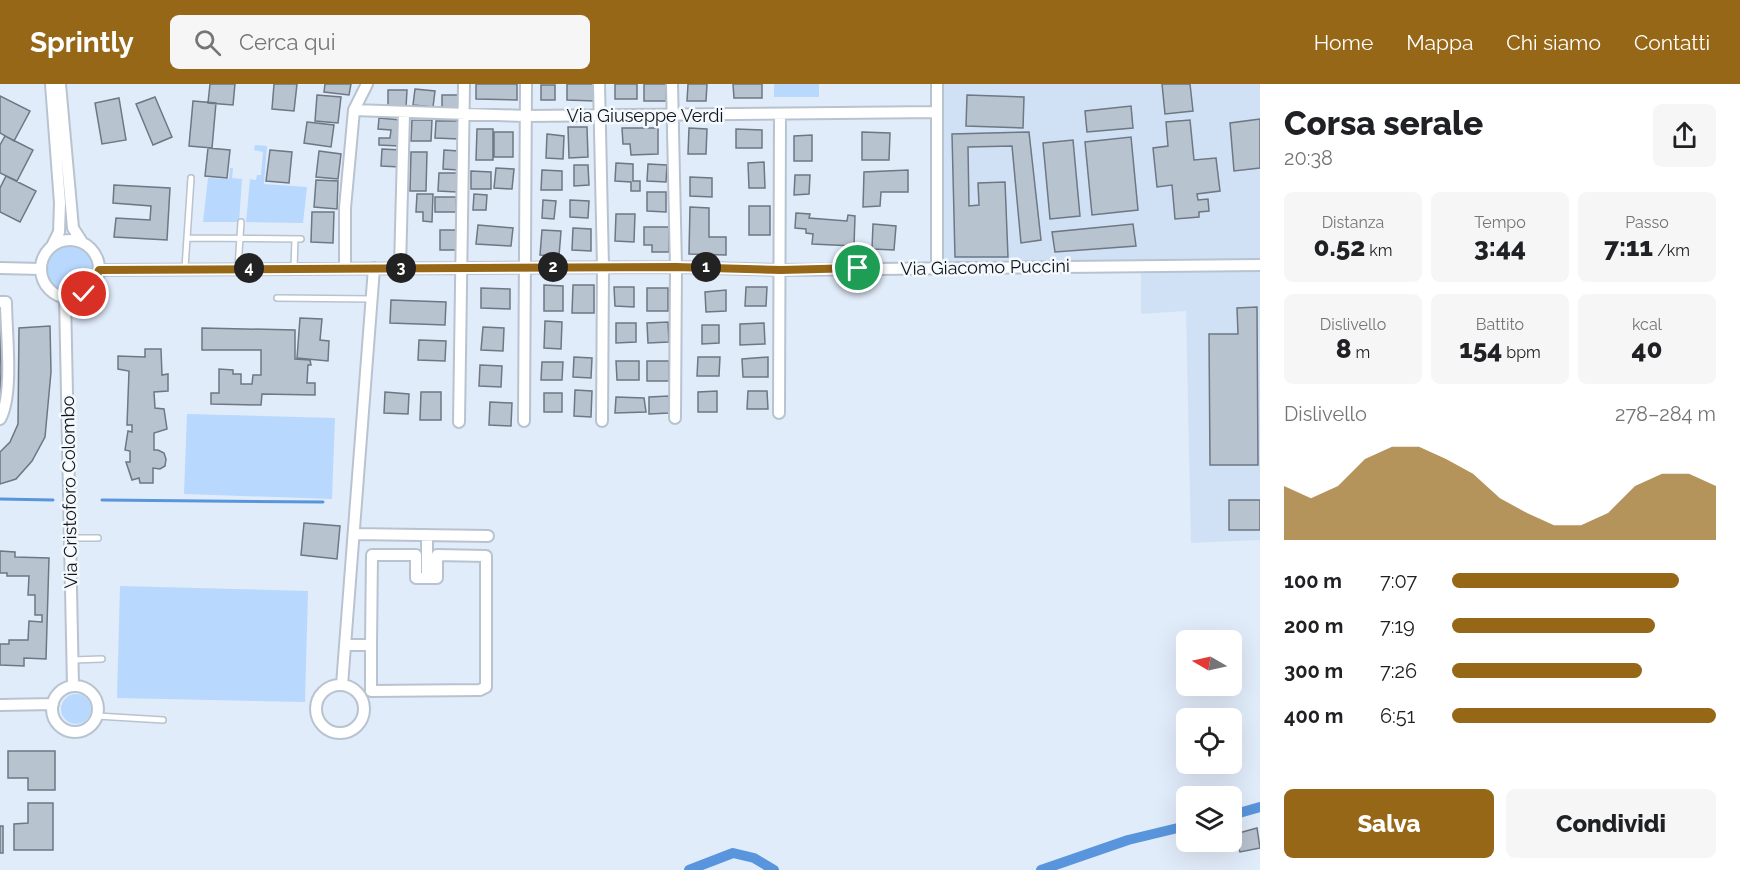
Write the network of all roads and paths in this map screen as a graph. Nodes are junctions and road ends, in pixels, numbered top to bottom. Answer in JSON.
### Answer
{"nodes":[{"id":1,"x":51,"y":84,"type":"edge"},
{"id":2,"x":60,"y":84,"type":"edge"},
{"id":3,"x":367,"y":84,"type":"edge"},
{"id":4,"x":464,"y":84,"type":"edge"},
{"id":5,"x":526,"y":84,"type":"edge"},
{"id":6,"x":599,"y":84,"type":"edge"},
{"id":7,"x":672,"y":84,"type":"edge"},
{"id":8,"x":937,"y":84,"type":"edge"},
{"id":9,"x":354,"y":111,"type":"junction"},
{"id":10,"x":936,"y":112,"type":"junction"},
{"id":11,"x":404,"y":113,"type":"junction"},
{"id":12,"x":780,"y":114,"type":"junction"},
{"id":13,"x":464,"y":115,"type":"junction"},
{"id":14,"x":672,"y":115,"type":"junction"},
{"id":15,"x":526,"y":116,"type":"junction"},
{"id":16,"x":599,"y":116,"type":"junction"},
{"id":17,"x":191,"y":178,"type":"dead end"},
{"id":18,"x":241,"y":222,"type":"dead end"},
{"id":19,"x":187,"y":238,"type":"junction"},
{"id":20,"x":239,"y":238,"type":"junction"},
{"id":21,"x":82,"y":242,"type":"junction"},
{"id":22,"x":52,"y":246,"type":"junction"},
{"id":23,"x":1260,"y":265,"type":"edge"},
{"id":24,"x":461,"y":267,"type":"junction"},
{"id":25,"x":525,"y":267,"type":"junction"},
{"id":26,"x":603,"y":267,"type":"junction"},
{"id":27,"x":676,"y":267,"type":"junction"},
{"id":28,"x":937,"y":267,"type":"junction"},
{"id":29,"x":0,"y":268,"type":"edge"},
{"id":30,"x":185,"y":268,"type":"junction"},
{"id":31,"x":238,"y":268,"type":"junction"},
{"id":32,"x":294,"y":268,"type":"junction"},
{"id":33,"x":345,"y":268,"type":"junction"},
{"id":34,"x":374,"y":268,"type":"junction"},
{"id":35,"x":400,"y":268,"type":"junction"},
{"id":36,"x":41,"y":269,"type":"junction"},
{"id":37,"x":99,"y":270,"type":"junction"},
{"id":38,"x":781,"y":270,"type":"junction"},
{"id":39,"x":64,"y":297,"type":"junction"},
{"id":40,"x":277,"y":298,"type":"dead end"},
{"id":41,"x":372,"y":299,"type":"junction"},
{"id":42,"x":3,"y":302,"type":"edge"},
{"id":43,"x":779,"y":412,"type":"dead end"},
{"id":44,"x":675,"y":418,"type":"dead end"},
{"id":45,"x":0,"y":419,"type":"edge"},
{"id":46,"x":524,"y":421,"type":"dead end"},
{"id":47,"x":602,"y":421,"type":"dead end"},
{"id":48,"x":459,"y":422,"type":"dead end"},
{"id":49,"x":354,"y":534,"type":"junction"},
{"id":50,"x":427,"y":535,"type":"junction"},
{"id":51,"x":488,"y":536,"type":"dead end"},
{"id":52,"x":70,"y":538,"type":"junction"},
{"id":53,"x":98,"y":538,"type":"dead end"},
{"id":54,"x":427,"y":578,"type":"junction"},
{"id":55,"x":346,"y":645,"type":"junction"},
{"id":56,"x":371,"y":645,"type":"junction"},
{"id":57,"x":102,"y":658,"type":"dead end"},
{"id":58,"x":73,"y":660,"type":"junction"},
{"id":59,"x":342,"y":685,"type":"junction"},
{"id":60,"x":73,"y":686,"type":"junction"},
{"id":61,"x":53,"y":704,"type":"junction"},
{"id":62,"x":0,"y":705,"type":"edge"},
{"id":63,"x":97,"y":716,"type":"junction"},
{"id":64,"x":163,"y":720,"type":"dead end"}],
"edges":[{"from":1,"to":22,"type":"street"},
{"from":2,"to":21,"type":"street"},
{"from":3,"to":9,"type":"street"},
{"from":4,"to":13,"type":"street"},
{"from":5,"to":15,"type":"street"},
{"from":6,"to":16,"type":"street"},
{"from":7,"to":14,"type":"street"},
{"from":8,"to":10,"type":"street"},
{"from":9,"to":11,"type":"street","name":"Via Giuseppe Verdi"},
{"from":9,"to":33,"type":"street"},
{"from":10,"to":12,"type":"street","name":"Via Giuseppe Verdi"},
{"from":10,"to":28,"type":"street"},
{"from":11,"to":13,"type":"street","name":"Via Giuseppe Verdi"},
{"from":11,"to":35,"type":"street"},
{"from":12,"to":14,"type":"street","name":"Via Giuseppe Verdi"},
{"from":12,"to":38,"type":"street"},
{"from":13,"to":15,"type":"street","name":"Via Giuseppe Verdi"},
{"from":13,"to":24,"type":"street"},
{"from":14,"to":16,"type":"street","name":"Via Giuseppe Verdi"},
{"from":14,"to":27,"type":"street"},
{"from":15,"to":16,"type":"street","name":"Via Giuseppe Verdi"},
{"from":15,"to":25,"type":"street"},
{"from":16,"to":26,"type":"street"},
{"from":17,"to":19,"type":"lane"},
{"from":18,"to":20,"type":"lane"},
{"from":19,"to":20,"type":"lane"},
{"from":19,"to":30,"type":"lane"},
{"from":20,"to":31,"type":"lane"},
{"from":20,"to":32,"type":"lane"},
{"from":21,"to":22,"type":"street"},
{"from":21,"to":37,"type":"street"},
{"from":22,"to":36,"type":"street"},
{"from":23,"to":28,"type":"street","name":"Via Giacomo Puccini"},
{"from":24,"to":25,"type":"street","name":"Via Giacomo Puccini"},
{"from":24,"to":35,"type":"street","name":"Via Giacomo Puccini"},
{"from":24,"to":48,"type":"street"},
{"from":25,"to":26,"type":"street","name":"Via Giacomo Puccini"},
{"from":25,"to":46,"type":"street"},
{"from":26,"to":27,"type":"street","name":"Via Giacomo Puccini"},
{"from":26,"to":47,"type":"street"},
{"from":27,"to":38,"type":"street","name":"Via Giacomo Puccini"},
{"from":27,"to":44,"type":"street"},
{"from":28,"to":38,"type":"street","name":"Via Giacomo Puccini"},
{"from":29,"to":36,"type":"street"},
{"from":30,"to":31,"type":"street","name":"Via Giacomo Puccini"},
{"from":30,"to":37,"type":"street","name":"Via Giacomo Puccini"},
{"from":31,"to":32,"type":"street","name":"Via Giacomo Puccini"},
{"from":32,"to":33,"type":"street","name":"Via Giacomo Puccini"},
{"from":33,"to":34,"type":"street","name":"Via Giacomo Puccini"},
{"from":34,"to":35,"type":"street","name":"Via Giacomo Puccini"},
{"from":34,"to":41,"type":"street"},
{"from":36,"to":39,"type":"street"},
{"from":37,"to":39,"type":"street"},
{"from":38,"to":43,"type":"street"},
{"from":39,"to":52,"type":"street","name":"Via Cristoforo Colombo"},
{"from":40,"to":41,"type":"lane"},
{"from":41,"to":49,"type":"street"},
{"from":42,"to":45,"type":"street"},
{"from":49,"to":50,"type":"street"},
{"from":49,"to":55,"type":"street"},
{"from":50,"to":51,"type":"street"},
{"from":50,"to":54,"type":"street"},
{"from":52,"to":53,"type":"lane"},
{"from":52,"to":58,"type":"street","name":"Via Cristoforo Colombo"},
{"from":54,"to":56,"type":"street"},
{"from":54,"to":56,"type":"street"},
{"from":55,"to":56,"type":"street"},
{"from":55,"to":59,"type":"street"},
{"from":57,"to":58,"type":"lane"},
{"from":58,"to":60,"type":"street","name":"Via Cristoforo Colombo"},
{"from":59,"to":59,"type":"street"},
{"from":60,"to":61,"type":"street"},
{"from":60,"to":63,"type":"street"},
{"from":61,"to":62,"type":"street"},
{"from":61,"to":63,"type":"street"},
{"from":63,"to":64,"type":"lane"}]}
